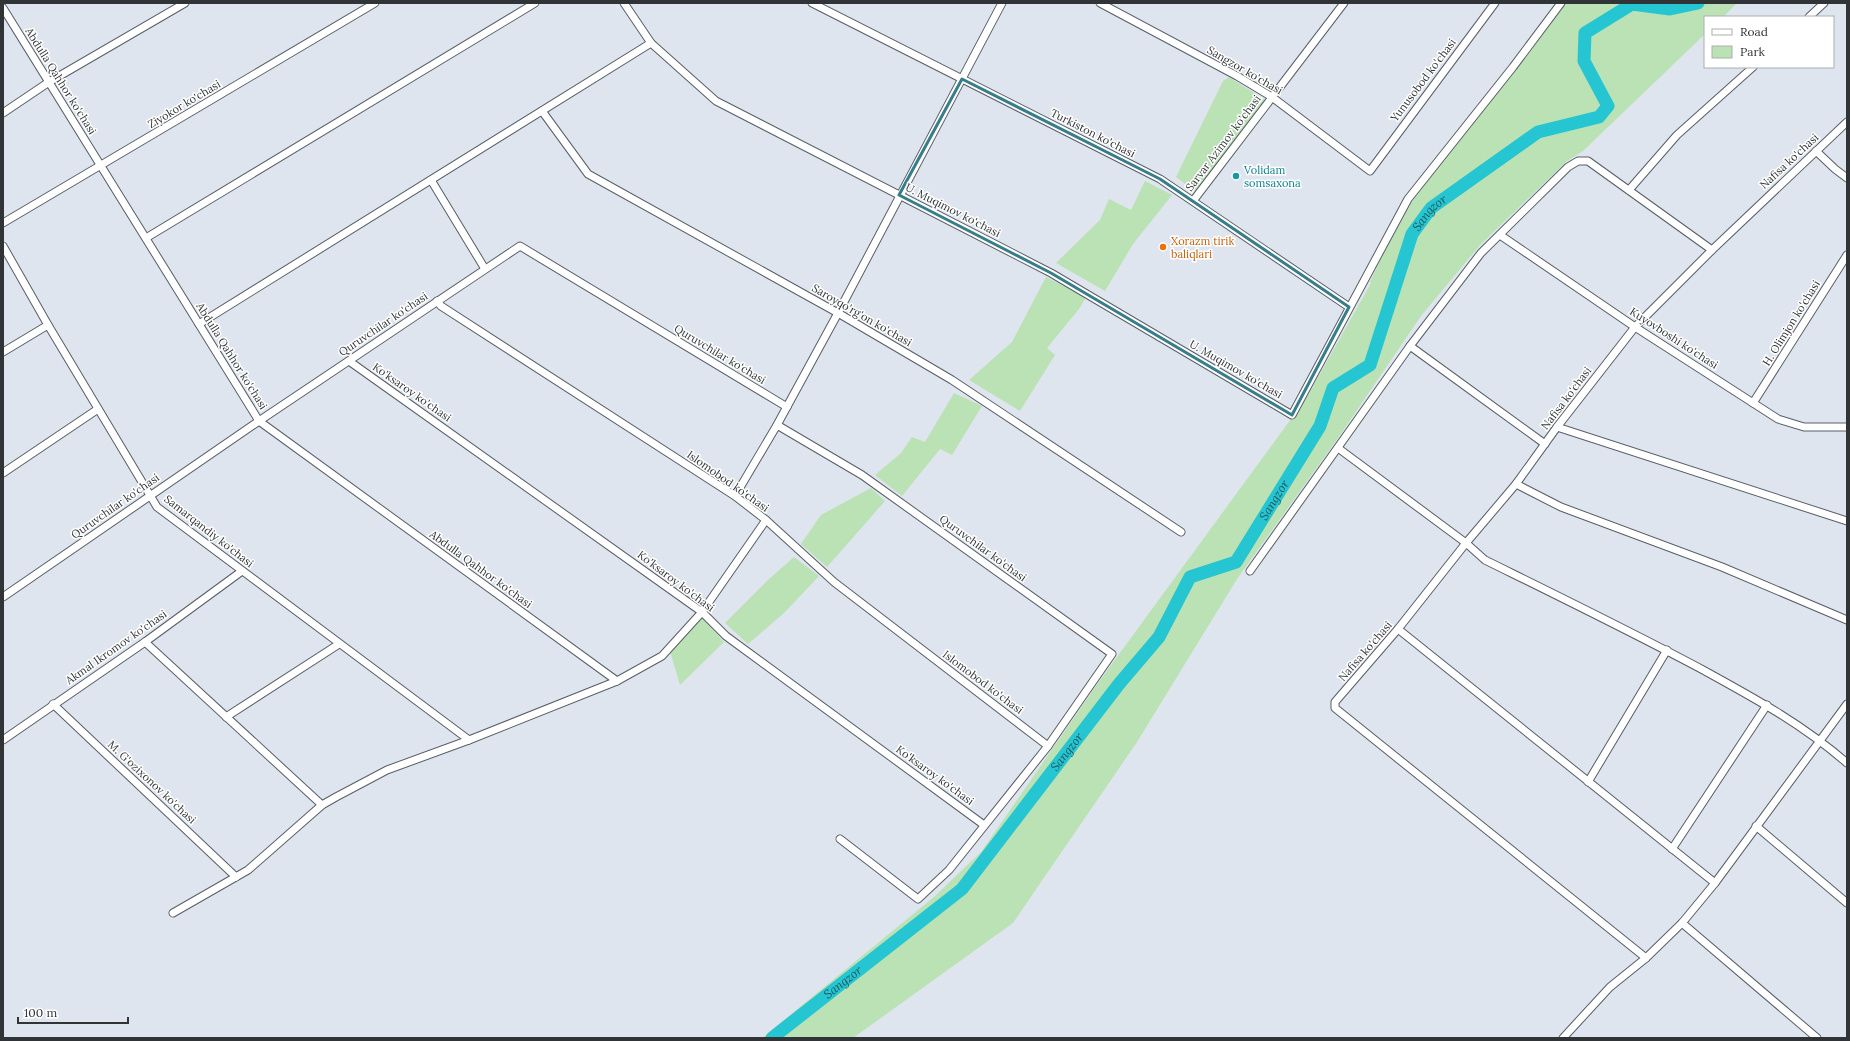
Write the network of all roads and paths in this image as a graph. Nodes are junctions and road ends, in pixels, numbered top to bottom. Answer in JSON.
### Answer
{"nodes":[{"id":1,"x":185,"y":3,"type":"edge"},
{"id":2,"x":375,"y":3,"type":"edge"},
{"id":3,"x":535,"y":3,"type":"edge"},
{"id":4,"x":624,"y":3,"type":"edge"},
{"id":5,"x":812,"y":3,"type":"edge"},
{"id":6,"x":1002,"y":3,"type":"edge"},
{"id":7,"x":1100,"y":3,"type":"edge"},
{"id":8,"x":1344,"y":3,"type":"edge"},
{"id":9,"x":1495,"y":3,"type":"edge"},
{"id":10,"x":1561,"y":3,"type":"edge"},
{"id":11,"x":1824,"y":3,"type":"edge"},
{"id":12,"x":3,"y":8,"type":"edge"},
{"id":13,"x":1809,"y":16,"type":"edge"},
{"id":14,"x":651,"y":43,"type":"junction"},
{"id":15,"x":1752,"y":68,"type":"edge"},
{"id":16,"x":962,"y":79,"type":"junction"},
{"id":17,"x":49,"y":82,"type":"junction"},
{"id":18,"x":1272,"y":97,"type":"junction"},
{"id":19,"x":542,"y":111,"type":"junction"},
{"id":20,"x":3,"y":113,"type":"edge"},
{"id":21,"x":1847,"y":122,"type":"edge"},
{"id":22,"x":1816,"y":151,"type":"junction"},
{"id":23,"x":100,"y":166,"type":"junction"},
{"id":24,"x":1370,"y":171,"type":"joint"},
{"id":25,"x":1847,"y":178,"type":"edge"},
{"id":26,"x":431,"y":180,"type":"junction"},
{"id":27,"x":1629,"y":190,"type":"junction"},
{"id":28,"x":899,"y":195,"type":"junction"},
{"id":29,"x":1193,"y":202,"type":"junction"},
{"id":30,"x":3,"y":223,"type":"edge"},
{"id":31,"x":1500,"y":235,"type":"junction"},
{"id":32,"x":146,"y":238,"type":"junction"},
{"id":33,"x":3,"y":246,"type":"edge"},
{"id":34,"x":1712,"y":250,"type":"junction"},
{"id":35,"x":1847,"y":255,"type":"edge"},
{"id":36,"x":485,"y":269,"type":"junction"},
{"id":37,"x":437,"y":301,"type":"junction"},
{"id":38,"x":1349,"y":307,"type":"junction"},
{"id":39,"x":838,"y":313,"type":"junction"},
{"id":40,"x":199,"y":324,"type":"junction"},
{"id":41,"x":48,"y":325,"type":"junction"},
{"id":42,"x":1635,"y":327,"type":"junction"},
{"id":43,"x":1410,"y":346,"type":"junction"},
{"id":44,"x":3,"y":352,"type":"edge"},
{"id":45,"x":349,"y":361,"type":"junction"},
{"id":46,"x":1753,"y":403,"type":"junction"},
{"id":47,"x":787,"y":407,"type":"junction"},
{"id":48,"x":98,"y":409,"type":"junction"},
{"id":49,"x":259,"y":421,"type":"junction"},
{"id":50,"x":777,"y":425,"type":"junction"},
{"id":51,"x":1557,"y":427,"type":"junction"},
{"id":52,"x":1847,"y":427,"type":"edge"},
{"id":53,"x":1545,"y":444,"type":"junction"},
{"id":54,"x":1338,"y":448,"type":"junction"},
{"id":55,"x":3,"y":473,"type":"edge"},
{"id":56,"x":1516,"y":484,"type":"junction"},
{"id":57,"x":150,"y":496,"type":"junction"},
{"id":58,"x":735,"y":496,"type":"junction"},
{"id":59,"x":766,"y":520,"type":"junction"},
{"id":60,"x":1847,"y":521,"type":"edge"},
{"id":61,"x":1181,"y":532,"type":"dead end"},
{"id":62,"x":1466,"y":543,"type":"junction"},
{"id":63,"x":242,"y":571,"type":"junction"},
{"id":64,"x":1250,"y":571,"type":"dead end"},
{"id":65,"x":3,"y":598,"type":"edge"},
{"id":66,"x":702,"y":612,"type":"junction"},
{"id":67,"x":1847,"y":620,"type":"edge"},
{"id":68,"x":1398,"y":629,"type":"junction"},
{"id":69,"x":145,"y":642,"type":"junction"},
{"id":70,"x":339,"y":644,"type":"junction"},
{"id":71,"x":1667,"y":650,"type":"junction"},
{"id":72,"x":617,"y":682,"type":"junction"},
{"id":73,"x":53,"y":704,"type":"junction"},
{"id":74,"x":1847,"y":704,"type":"edge"},
{"id":75,"x":1767,"y":705,"type":"junction"},
{"id":76,"x":226,"y":717,"type":"junction"},
{"id":77,"x":3,"y":740,"type":"edge"},
{"id":78,"x":469,"y":740,"type":"junction"},
{"id":79,"x":1820,"y":740,"type":"junction"},
{"id":80,"x":1048,"y":746,"type":"junction"},
{"id":81,"x":1847,"y":763,"type":"edge"},
{"id":82,"x":1588,"y":782,"type":"junction"},
{"id":83,"x":322,"y":805,"type":"junction"},
{"id":84,"x":984,"y":825,"type":"junction"},
{"id":85,"x":1756,"y":826,"type":"junction"},
{"id":86,"x":840,"y":839,"type":"dead end"},
{"id":87,"x":1672,"y":849,"type":"junction"},
{"id":88,"x":236,"y":877,"type":"junction"},
{"id":89,"x":1715,"y":884,"type":"junction"},
{"id":90,"x":1847,"y":903,"type":"edge"},
{"id":91,"x":173,"y":913,"type":"dead end"},
{"id":92,"x":1682,"y":923,"type":"junction"},
{"id":93,"x":1646,"y":958,"type":"junction"},
{"id":94,"x":1563,"y":1038,"type":"edge"},
{"id":95,"x":1817,"y":1038,"type":"edge"}],
"edges":[{"from":1,"to":17,"type":"street"},
{"from":2,"to":23,"type":"street","name":"Ziyokor ko'chasi"},
{"from":3,"to":32,"type":"street"},
{"from":4,"to":14,"type":"street","name":"U. Muqimov ko'chasi"},
{"from":5,"to":16,"type":"street","name":"Turkiston ko'chasi"},
{"from":6,"to":16,"type":"street"},
{"from":7,"to":18,"type":"street","name":"Sangzor ko'chasi"},
{"from":8,"to":18,"type":"street","name":"Sarvar Azimov ko'chasi"},
{"from":9,"to":24,"type":"street","name":"Yunusobod ko'chasi"},
{"from":10,"to":38,"type":"street"},
{"from":11,"to":13,"type":"street"},
{"from":12,"to":17,"type":"street","name":"Abdulla Qahhor ko'chasi"},
{"from":14,"to":19,"type":"street"},
{"from":14,"to":28,"type":"street","name":"U. Muqimov ko'chasi"},
{"from":15,"to":27,"type":"street"},
{"from":16,"to":28,"type":"street"},
{"from":16,"to":29,"type":"street","name":"Turkiston ko'chasi"},
{"from":17,"to":20,"type":"street"},
{"from":17,"to":23,"type":"street","name":"Abdulla Qahhor ko'chasi"},
{"from":18,"to":24,"type":"street","name":"Sangzor ko'chasi"},
{"from":18,"to":29,"type":"street","name":"Sarvar Azimov ko'chasi"},
{"from":19,"to":26,"type":"street"},
{"from":19,"to":39,"type":"street","name":"Saroyqo'rg'on ko'chasi"},
{"from":21,"to":22,"type":"street","name":"Nafisa ko'chasi"},
{"from":22,"to":25,"type":"street"},
{"from":22,"to":34,"type":"street","name":"Nafisa ko'chasi"},
{"from":23,"to":30,"type":"street","name":"Ziyokor ko'chasi"},
{"from":23,"to":32,"type":"street","name":"Abdulla Qahhor ko'chasi"},
{"from":26,"to":36,"type":"street"},
{"from":26,"to":40,"type":"street"},
{"from":27,"to":31,"type":"street"},
{"from":27,"to":34,"type":"street"},
{"from":28,"to":38,"type":"street","name":"U. Muqimov ko'chasi"},
{"from":28,"to":39,"type":"street"},
{"from":29,"to":38,"type":"street","name":"Turkiston ko'chasi"},
{"from":31,"to":42,"type":"street","name":"Kuyovboshi ko'chasi"},
{"from":31,"to":43,"type":"street"},
{"from":32,"to":40,"type":"street","name":"Abdulla Qahhor ko'chasi"},
{"from":33,"to":41,"type":"street","name":"Samarqandiy ko'chasi"},
{"from":34,"to":42,"type":"street","name":"Nafisa ko'chasi"},
{"from":35,"to":46,"type":"street","name":"H. Olimjon ko'chasi"},
{"from":36,"to":37,"type":"street","name":"Quruvchilar ko'chasi"},
{"from":36,"to":47,"type":"street","name":"Quruvchilar ko'chasi"},
{"from":37,"to":45,"type":"street","name":"Quruvchilar ko'chasi"},
{"from":37,"to":58,"type":"street","name":"Islomobod ko'chasi"},
{"from":39,"to":47,"type":"street"},
{"from":39,"to":61,"type":"street","name":"Saroyqo'rg'on ko'chasi"},
{"from":40,"to":49,"type":"street","name":"Abdulla Qahhor ko'chasi"},
{"from":41,"to":44,"type":"street"},
{"from":41,"to":48,"type":"street","name":"Samarqandiy ko'chasi"},
{"from":42,"to":46,"type":"street","name":"Kuyovboshi ko'chasi"},
{"from":42,"to":51,"type":"street","name":"Nafisa ko'chasi"},
{"from":43,"to":53,"type":"street"},
{"from":43,"to":54,"type":"street"},
{"from":45,"to":49,"type":"street","name":"Quruvchilar ko'chasi"},
{"from":45,"to":66,"type":"street","name":"Ko'ksaroy ko'chasi"},
{"from":46,"to":52,"type":"street","name":"Kuyovboshi ko'chasi"},
{"from":47,"to":50,"type":"street"},
{"from":48,"to":55,"type":"street"},
{"from":48,"to":57,"type":"street","name":"Samarqandiy ko'chasi"},
{"from":49,"to":57,"type":"street","name":"Quruvchilar ko'chasi"},
{"from":49,"to":72,"type":"street","name":"Abdulla Qahhor ko'chasi"},
{"from":50,"to":58,"type":"street"},
{"from":50,"to":80,"type":"street","name":"Quruvchilar ko'chasi"},
{"from":51,"to":53,"type":"street","name":"Nafisa ko'chasi"},
{"from":51,"to":60,"type":"street"},
{"from":53,"to":56,"type":"street","name":"Nafisa ko'chasi"},
{"from":54,"to":62,"type":"street"},
{"from":54,"to":64,"type":"street"},
{"from":56,"to":62,"type":"street","name":"Nafisa ko'chasi"},
{"from":56,"to":67,"type":"street"},
{"from":57,"to":63,"type":"street","name":"Samarqandiy ko'chasi"},
{"from":57,"to":65,"type":"street","name":"Quruvchilar ko'chasi"},
{"from":58,"to":59,"type":"street","name":"Islomobod ko'chasi"},
{"from":59,"to":66,"type":"street"},
{"from":59,"to":80,"type":"street","name":"Islomobod ko'chasi"},
{"from":62,"to":68,"type":"street","name":"Nafisa ko'chasi"},
{"from":62,"to":71,"type":"street"},
{"from":63,"to":69,"type":"street","name":"Akmal Ikromov ko'chasi"},
{"from":63,"to":70,"type":"street","name":"Samarqandiy ko'chasi"},
{"from":66,"to":72,"type":"street"},
{"from":66,"to":84,"type":"street","name":"Ko'ksaroy ko'chasi"},
{"from":68,"to":82,"type":"street"},
{"from":68,"to":93,"type":"street","name":"Nafisa ko'chasi"},
{"from":69,"to":73,"type":"street","name":"Akmal Ikromov ko'chasi"},
{"from":69,"to":76,"type":"street"},
{"from":70,"to":76,"type":"street"},
{"from":70,"to":78,"type":"street","name":"Samarqandiy ko'chasi"},
{"from":71,"to":75,"type":"street"},
{"from":71,"to":82,"type":"street"},
{"from":72,"to":78,"type":"street"},
{"from":73,"to":77,"type":"street","name":"Akmal Ikromov ko'chasi"},
{"from":73,"to":88,"type":"street","name":"M. G'ozixonov ko'chasi"},
{"from":74,"to":79,"type":"street"},
{"from":75,"to":79,"type":"street"},
{"from":75,"to":87,"type":"street"},
{"from":76,"to":83,"type":"street"},
{"from":78,"to":83,"type":"street"},
{"from":79,"to":81,"type":"street"},
{"from":79,"to":85,"type":"street"},
{"from":80,"to":84,"type":"street"},
{"from":82,"to":87,"type":"street"},
{"from":83,"to":88,"type":"street"},
{"from":84,"to":86,"type":"street"},
{"from":85,"to":89,"type":"street"},
{"from":85,"to":90,"type":"street"},
{"from":87,"to":89,"type":"street"},
{"from":88,"to":91,"type":"street"},
{"from":89,"to":92,"type":"street"},
{"from":92,"to":93,"type":"street"},
{"from":92,"to":95,"type":"street"},
{"from":93,"to":94,"type":"street"}]}
